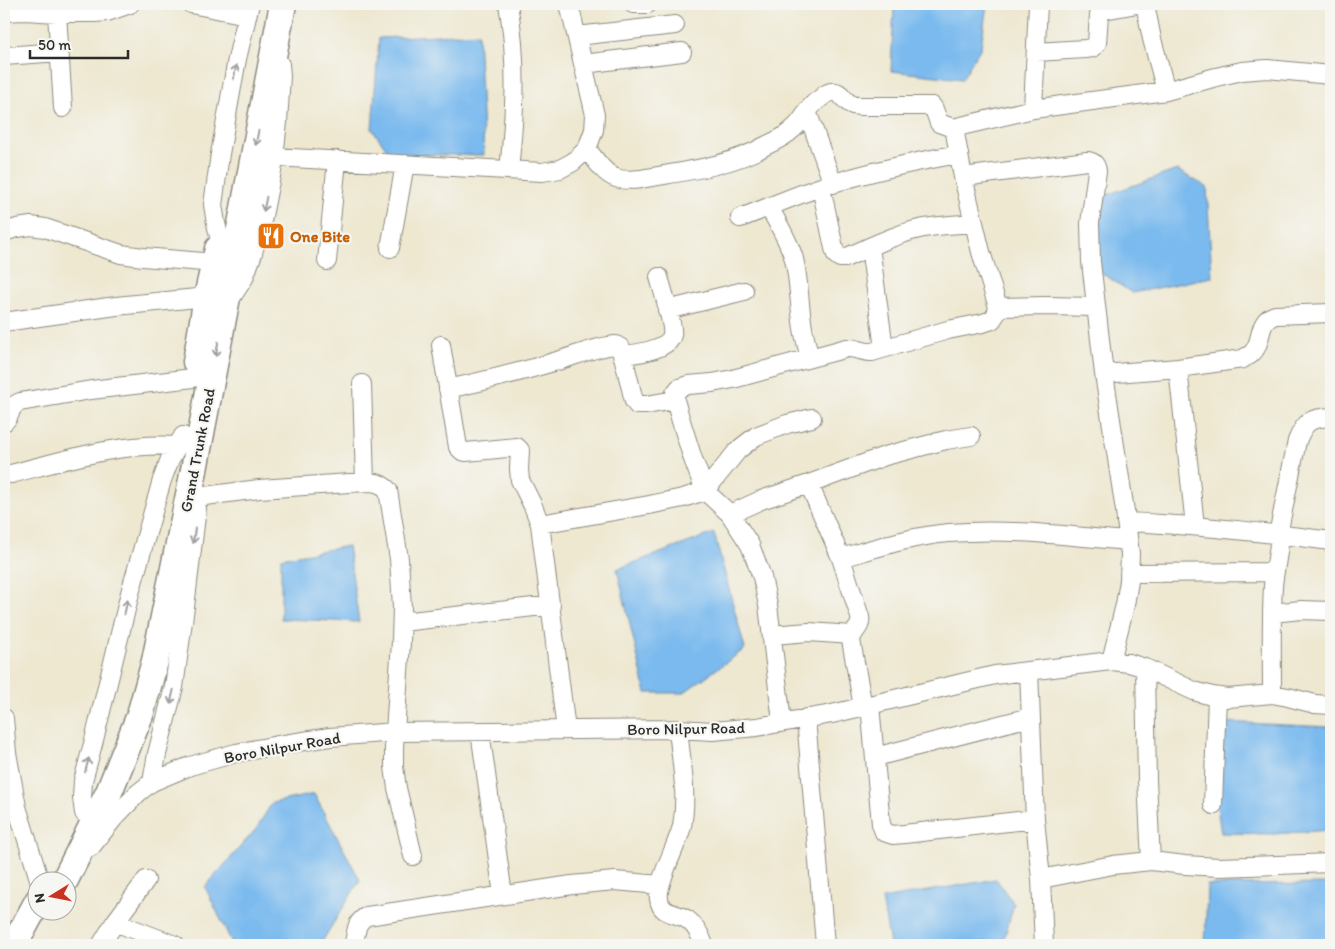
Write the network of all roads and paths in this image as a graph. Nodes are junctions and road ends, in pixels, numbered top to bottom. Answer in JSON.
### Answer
{"nodes":[{"id":1,"x":130,"y":4,"type":"edge"},
{"id":2,"x":191,"y":4,"type":"edge"},
{"id":3,"x":283,"y":4,"type":"edge"},
{"id":4,"x":508,"y":4,"type":"edge"},
{"id":5,"x":569,"y":4,"type":"edge"},
{"id":6,"x":633,"y":4,"type":"edge"},
{"id":7,"x":648,"y":4,"type":"edge"},
{"id":8,"x":1038,"y":4,"type":"edge"},
{"id":9,"x":1138,"y":4,"type":"edge"},
{"id":10,"x":1145,"y":4,"type":"edge"},
{"id":11,"x":254,"y":8,"type":"edge"},
{"id":12,"x":4,"y":12,"type":"edge"},
{"id":13,"x":57,"y":13,"type":"junction"},
{"id":14,"x":675,"y":25,"type":"dead end"},
{"id":15,"x":277,"y":34,"type":"junction"},
{"id":16,"x":577,"y":36,"type":"junction"},
{"id":17,"x":60,"y":52,"type":"junction"},
{"id":18,"x":682,"y":52,"type":"dead end"},
{"id":19,"x":1036,"y":52,"type":"junction"},
{"id":20,"x":4,"y":56,"type":"edge"},
{"id":21,"x":583,"y":64,"type":"junction"},
{"id":22,"x":1331,"y":75,"type":"edge"},
{"id":23,"x":1166,"y":91,"type":"junction"},
{"id":24,"x":63,"y":108,"type":"dead end"},
{"id":25,"x":1033,"y":109,"type":"junction"},
{"id":26,"x":807,"y":111,"type":"junction"},
{"id":27,"x":953,"y":128,"type":"junction"},
{"id":28,"x":587,"y":150,"type":"junction"},
{"id":29,"x":959,"y":154,"type":"junction"},
{"id":30,"x":274,"y":157,"type":"junction"},
{"id":31,"x":337,"y":160,"type":"junction"},
{"id":32,"x":405,"y":164,"type":"junction"},
{"id":33,"x":509,"y":170,"type":"junction"},
{"id":34,"x":964,"y":177,"type":"junction"},
{"id":35,"x":827,"y":185,"type":"junction"},
{"id":36,"x":769,"y":207,"type":"junction"},
{"id":37,"x":740,"y":218,"type":"dead end"},
{"id":38,"x":974,"y":223,"type":"junction"},
{"id":39,"x":4,"y":232,"type":"edge"},
{"id":40,"x":870,"y":247,"type":"junction"},
{"id":41,"x":390,"y":248,"type":"dead end"},
{"id":42,"x":218,"y":252,"type":"junction"},
{"id":43,"x":327,"y":261,"type":"dead end"},
{"id":44,"x":659,"y":277,"type":"dead end"},
{"id":45,"x":744,"y":291,"type":"dead end"},
{"id":46,"x":215,"y":303,"type":"junction"},
{"id":47,"x":998,"y":307,"type":"junction"},
{"id":48,"x":1096,"y":307,"type":"junction"},
{"id":49,"x":667,"y":310,"type":"junction"},
{"id":50,"x":1331,"y":313,"type":"edge"},
{"id":51,"x":4,"y":322,"type":"edge"},
{"id":52,"x":441,"y":345,"type":"dead end"},
{"id":53,"x":884,"y":348,"type":"junction"},
{"id":54,"x":622,"y":355,"type":"junction"},
{"id":55,"x":810,"y":358,"type":"junction"},
{"id":56,"x":1178,"y":368,"type":"junction"},
{"id":57,"x":1104,"y":374,"type":"junction"},
{"id":58,"x":193,"y":378,"type":"junction"},
{"id":59,"x":362,"y":384,"type":"dead end"},
{"id":60,"x":448,"y":389,"type":"junction"},
{"id":61,"x":675,"y":400,"type":"junction"},
{"id":62,"x":1331,"y":417,"type":"edge"},
{"id":63,"x":812,"y":418,"type":"dead end"},
{"id":64,"x":4,"y":422,"type":"edge"},
{"id":65,"x":971,"y":436,"type":"dead end"},
{"id":66,"x":181,"y":441,"type":"junction"},
{"id":67,"x":194,"y":470,"type":"junction"},
{"id":68,"x":11,"y":474,"type":"dead end"},
{"id":69,"x":366,"y":482,"type":"junction"},
{"id":70,"x":809,"y":484,"type":"junction"},
{"id":71,"x":705,"y":491,"type":"junction"},
{"id":72,"x":197,"y":497,"type":"junction"},
{"id":73,"x":730,"y":514,"type":"junction"},
{"id":74,"x":1126,"y":522,"type":"junction"},
{"id":75,"x":540,"y":524,"type":"junction"},
{"id":76,"x":1195,"y":526,"type":"junction"},
{"id":77,"x":1280,"y":534,"type":"junction"},
{"id":78,"x":1128,"y":541,"type":"junction"},
{"id":79,"x":1331,"y":541,"type":"edge"},
{"id":80,"x":841,"y":558,"type":"junction"},
{"id":81,"x":1274,"y":572,"type":"junction"},
{"id":82,"x":1129,"y":573,"type":"junction"},
{"id":83,"x":551,"y":605,"type":"junction"},
{"id":84,"x":1331,"y":611,"type":"edge"},
{"id":85,"x":1272,"y":612,"type":"junction"},
{"id":86,"x":402,"y":622,"type":"junction"},
{"id":87,"x":772,"y":635,"type":"junction"},
{"id":88,"x":852,"y":635,"type":"junction"},
{"id":89,"x":1111,"y":661,"type":"junction"},
{"id":90,"x":1145,"y":668,"type":"junction"},
{"id":91,"x":1028,"y":671,"type":"junction"},
{"id":92,"x":1272,"y":694,"type":"junction"},
{"id":93,"x":1217,"y":697,"type":"junction"},
{"id":94,"x":1331,"y":705,"type":"edge"},
{"id":95,"x":866,"y":706,"type":"junction"},
{"id":96,"x":1030,"y":717,"type":"junction"},
{"id":97,"x":4,"y":718,"type":"edge"},
{"id":98,"x":806,"y":718,"type":"junction"},
{"id":99,"x":782,"y":722,"type":"junction"},
{"id":100,"x":678,"y":729,"type":"junction"},
{"id":101,"x":566,"y":730,"type":"junction"},
{"id":102,"x":480,"y":731,"type":"junction"},
{"id":103,"x":396,"y":732,"type":"junction"},
{"id":104,"x":875,"y":757,"type":"junction"},
{"id":105,"x":152,"y":782,"type":"junction"},
{"id":106,"x":1213,"y":805,"type":"dead end"},
{"id":107,"x":1035,"y":819,"type":"junction"},
{"id":108,"x":413,"y":856,"type":"dead end"},
{"id":109,"x":1151,"y":861,"type":"junction"},
{"id":110,"x":1331,"y":863,"type":"edge"},
{"id":111,"x":37,"y":872,"type":"edge"},
{"id":112,"x":54,"y":872,"type":"edge"},
{"id":113,"x":70,"y":872,"type":"edge"},
{"id":114,"x":71,"y":872,"type":"edge"},
{"id":115,"x":1041,"y":879,"type":"junction"},
{"id":116,"x":146,"y":880,"type":"dead end"},
{"id":117,"x":660,"y":885,"type":"junction"},
{"id":118,"x":503,"y":895,"type":"junction"},
{"id":119,"x":28,"y":919,"type":"edge"},
{"id":120,"x":41,"y":922,"type":"edge"},
{"id":121,"x":115,"y":922,"type":"junction"},
{"id":122,"x":14,"y":945,"type":"edge"},
{"id":123,"x":27,"y":945,"type":"edge"},
{"id":124,"x":101,"y":945,"type":"edge"},
{"id":125,"x":174,"y":945,"type":"edge"},
{"id":126,"x":353,"y":945,"type":"edge"},
{"id":127,"x":704,"y":945,"type":"edge"},
{"id":128,"x":825,"y":945,"type":"edge"},
{"id":129,"x":1044,"y":945,"type":"edge"}],
"edges":[{"from":1,"to":13,"type":"street"},
{"from":2,"to":11,"type":"street"},
{"from":3,"to":15,"type":"highway","name":"Grand Trunk Road"},
{"from":4,"to":33,"type":"street"},
{"from":5,"to":16,"type":"street"},
{"from":6,"to":7,"type":"street"},
{"from":8,"to":19,"type":"street"},
{"from":9,"to":19,"type":"street"},
{"from":10,"to":23,"type":"street"},
{"from":42,"to":11,"type":"highway","name":"Grand Trunk Road","one_way":true},
{"from":12,"to":13,"type":"street"},
{"from":13,"to":17,"type":"street"},
{"from":14,"to":16,"type":"street"},
{"from":15,"to":30,"type":"street"},
{"from":15,"to":46,"type":"highway","name":"Grand Trunk Road","one_way":true},
{"from":16,"to":21,"type":"street"},
{"from":17,"to":20,"type":"street"},
{"from":17,"to":24,"type":"street"},
{"from":18,"to":21,"type":"street"},
{"from":19,"to":25,"type":"street"},
{"from":21,"to":28,"type":"street"},
{"from":22,"to":23,"type":"street"},
{"from":23,"to":25,"type":"street"},
{"from":25,"to":27,"type":"street"},
{"from":26,"to":27,"type":"street"},
{"from":26,"to":28,"type":"street"},
{"from":26,"to":35,"type":"street"},
{"from":27,"to":29,"type":"street"},
{"from":28,"to":33,"type":"street"},
{"from":29,"to":34,"type":"street"},
{"from":29,"to":35,"type":"street"},
{"from":30,"to":31,"type":"street"},
{"from":30,"to":46,"type":"street","one_way":true},
{"from":31,"to":32,"type":"street"},
{"from":31,"to":43,"type":"street"},
{"from":32,"to":33,"type":"street"},
{"from":32,"to":41,"type":"street"},
{"from":34,"to":38,"type":"street"},
{"from":34,"to":48,"type":"street"},
{"from":35,"to":36,"type":"street"},
{"from":35,"to":40,"type":"street"},
{"from":36,"to":37,"type":"street"},
{"from":36,"to":55,"type":"street"},
{"from":38,"to":40,"type":"street"},
{"from":38,"to":47,"type":"street"},
{"from":39,"to":42,"type":"street"},
{"from":40,"to":53,"type":"street"},
{"from":42,"to":46,"type":"highway","name":"Grand Trunk Road"},
{"from":44,"to":49,"type":"street"},
{"from":45,"to":49,"type":"street"},
{"from":46,"to":51,"type":"street"},
{"from":46,"to":58,"type":"highway","name":"Grand Trunk Road"},
{"from":46,"to":67,"type":"highway","name":"Grand Trunk Road","one_way":true},
{"from":47,"to":48,"type":"street"},
{"from":47,"to":53,"type":"street"},
{"from":48,"to":57,"type":"street"},
{"from":49,"to":54,"type":"street"},
{"from":50,"to":56,"type":"street"},
{"from":52,"to":60,"type":"street"},
{"from":53,"to":55,"type":"street"},
{"from":54,"to":60,"type":"street"},
{"from":54,"to":61,"type":"street"},
{"from":55,"to":61,"type":"street"},
{"from":56,"to":57,"type":"street"},
{"from":56,"to":76,"type":"street"},
{"from":57,"to":74,"type":"street"},
{"from":58,"to":64,"type":"street"},
{"from":58,"to":66,"type":"highway","name":"Grand Trunk Road"},
{"from":59,"to":69,"type":"street"},
{"from":60,"to":75,"type":"street"},
{"from":61,"to":71,"type":"street"},
{"from":62,"to":77,"type":"street"},
{"from":63,"to":71,"type":"street"},
{"from":65,"to":70,"type":"street"},
{"from":66,"to":68,"type":"street"},
{"from":112,"to":66,"type":"highway","name":"Grand Trunk Road","one_way":true},
{"from":67,"to":72,"type":"street"},
{"from":67,"to":113,"type":"highway","name":"Grand Trunk Road"},
{"from":69,"to":72,"type":"street"},
{"from":69,"to":86,"type":"street"},
{"from":70,"to":73,"type":"street"},
{"from":70,"to":80,"type":"street"},
{"from":71,"to":73,"type":"street"},
{"from":71,"to":75,"type":"street"},
{"from":72,"to":105,"type":"street","one_way":true},
{"from":73,"to":87,"type":"street"},
{"from":74,"to":76,"type":"street"},
{"from":74,"to":78,"type":"street"},
{"from":75,"to":83,"type":"street"},
{"from":76,"to":77,"type":"street"},
{"from":77,"to":79,"type":"street"},
{"from":77,"to":81,"type":"street"},
{"from":78,"to":80,"type":"street"},
{"from":78,"to":82,"type":"street"},
{"from":80,"to":88,"type":"street"},
{"from":81,"to":82,"type":"street"},
{"from":81,"to":85,"type":"street"},
{"from":82,"to":89,"type":"street"},
{"from":83,"to":86,"type":"street"},
{"from":83,"to":101,"type":"street"},
{"from":84,"to":85,"type":"street"},
{"from":85,"to":92,"type":"street"},
{"from":86,"to":103,"type":"street"},
{"from":87,"to":88,"type":"street"},
{"from":87,"to":99,"type":"street"},
{"from":88,"to":95,"type":"street"},
{"from":89,"to":90,"type":"street","name":"Boro Nilpur Road"},
{"from":89,"to":91,"type":"street","name":"Boro Nilpur Road"},
{"from":90,"to":93,"type":"street","name":"Boro Nilpur Road"},
{"from":90,"to":109,"type":"street"},
{"from":91,"to":95,"type":"street","name":"Boro Nilpur Road"},
{"from":91,"to":96,"type":"street"},
{"from":92,"to":93,"type":"street","name":"Boro Nilpur Road"},
{"from":92,"to":94,"type":"street","name":"Boro Nilpur Road"},
{"from":93,"to":106,"type":"street"},
{"from":95,"to":98,"type":"street","name":"Boro Nilpur Road"},
{"from":95,"to":104,"type":"street"},
{"from":96,"to":104,"type":"street"},
{"from":96,"to":107,"type":"street"},
{"from":97,"to":111,"type":"street"},
{"from":98,"to":99,"type":"street","name":"Boro Nilpur Road"},
{"from":98,"to":128,"type":"street"},
{"from":99,"to":100,"type":"street","name":"Boro Nilpur Road"},
{"from":100,"to":101,"type":"street","name":"Boro Nilpur Road"},
{"from":100,"to":117,"type":"street"},
{"from":101,"to":102,"type":"street","name":"Boro Nilpur Road"},
{"from":102,"to":103,"type":"street","name":"Boro Nilpur Road"},
{"from":102,"to":118,"type":"street"},
{"from":103,"to":105,"type":"street","name":"Boro Nilpur Road"},
{"from":103,"to":108,"type":"street"},
{"from":104,"to":107,"type":"street"},
{"from":105,"to":114,"type":"street","name":"Boro Nilpur Road"},
{"from":107,"to":115,"type":"street"},
{"from":109,"to":110,"type":"street"},
{"from":109,"to":115,"type":"street"},
{"from":115,"to":129,"type":"street"},
{"from":116,"to":121,"type":"street"},
{"from":117,"to":118,"type":"street"},
{"from":117,"to":127,"type":"street"},
{"from":118,"to":126,"type":"street"},
{"from":119,"to":122,"type":"highway"},
{"from":120,"to":123,"type":"highway"},
{"from":121,"to":124,"type":"street"},
{"from":121,"to":125,"type":"street"}]}
